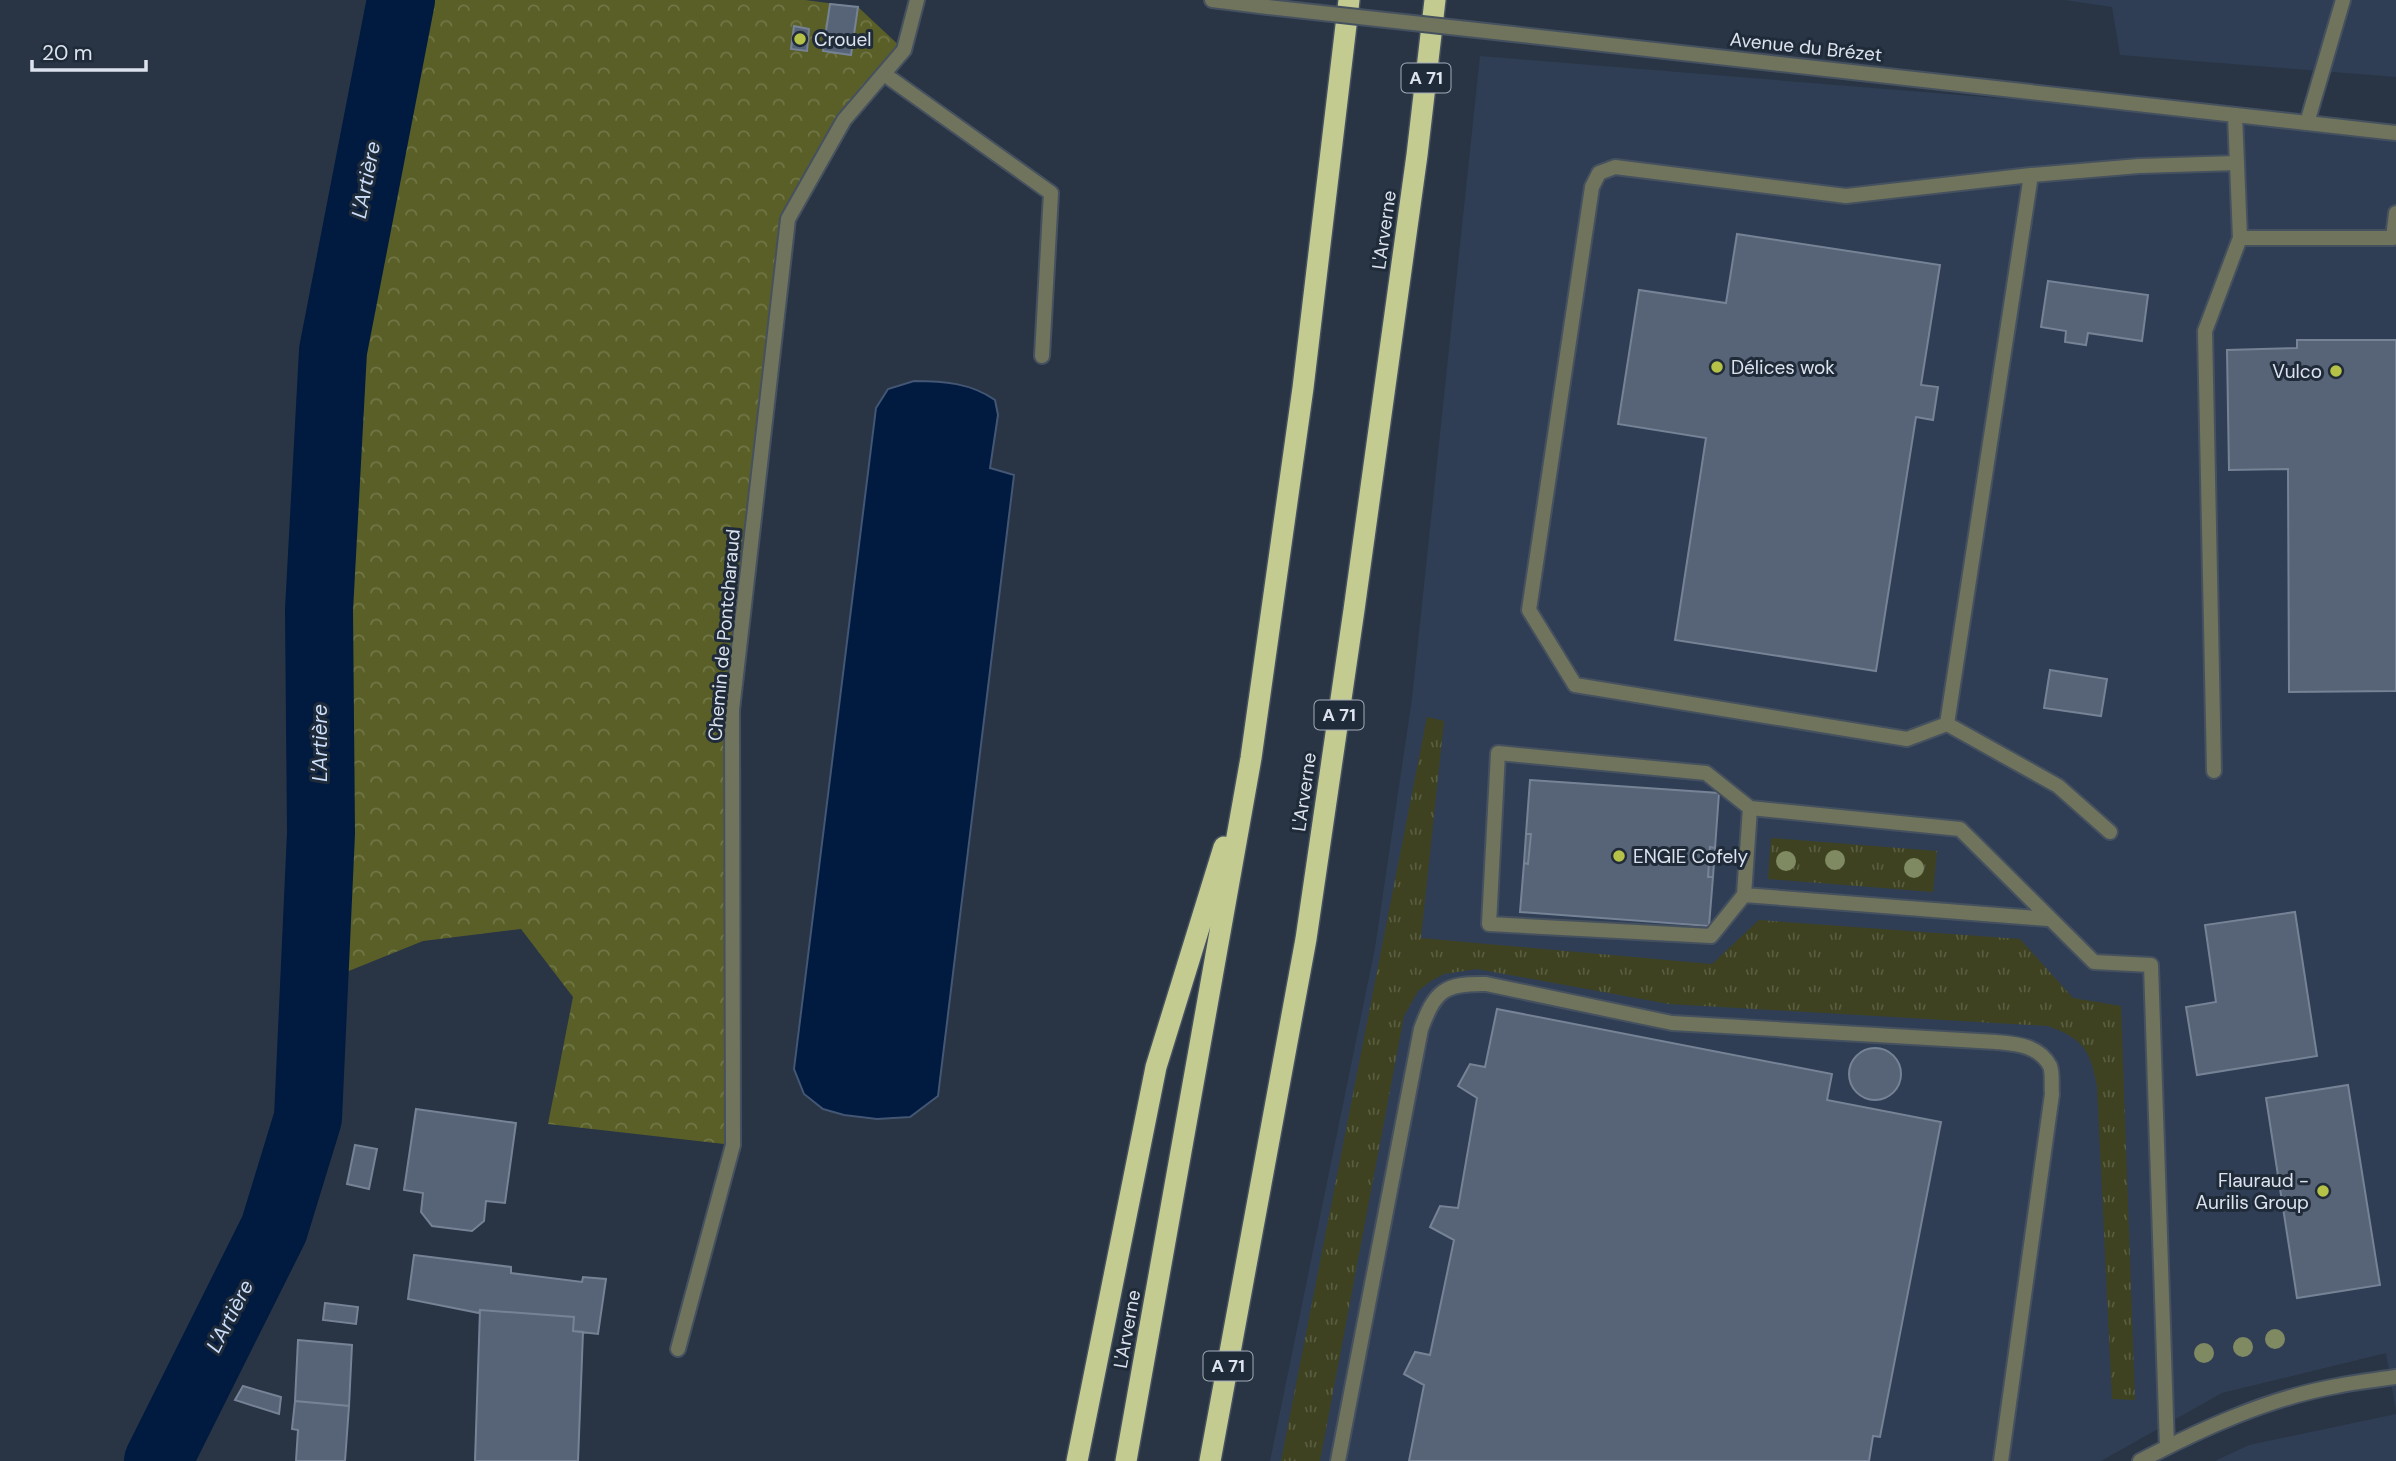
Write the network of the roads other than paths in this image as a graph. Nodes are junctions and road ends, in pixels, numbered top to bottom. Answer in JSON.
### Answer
{"nodes":[{"id":1,"x":916,"y":0,"type":"edge"},
{"id":2,"x":1212,"y":0,"type":"edge"},
{"id":3,"x":1349,"y":0,"type":"edge"},
{"id":4,"x":1435,"y":0,"type":"edge"},
{"id":5,"x":2343,"y":0,"type":"edge"},
{"id":6,"x":884,"y":74,"type":"junction"},
{"id":7,"x":2235,"y":115,"type":"junction"},
{"id":8,"x":2307,"y":123,"type":"junction"},
{"id":9,"x":2396,"y":133,"type":"edge"},
{"id":10,"x":2237,"y":163,"type":"junction"},
{"id":11,"x":2031,"y":175,"type":"junction"},
{"id":12,"x":2396,"y":213,"type":"edge"},
{"id":13,"x":2240,"y":238,"type":"junction"},
{"id":14,"x":2394,"y":241,"type":"edge"},
{"id":15,"x":1042,"y":356,"type":"dead end"},
{"id":16,"x":1947,"y":724,"type":"junction"},
{"id":17,"x":1251,"y":758,"type":"junction"},
{"id":18,"x":2214,"y":771,"type":"dead end"},
{"id":19,"x":1750,"y":808,"type":"junction"},
{"id":20,"x":2110,"y":832,"type":"dead end"},
{"id":21,"x":1744,"y":895,"type":"junction"},
{"id":22,"x":2048,"y":919,"type":"junction"},
{"id":23,"x":678,"y":1349,"type":"dead end"},
{"id":24,"x":2396,"y":1377,"type":"edge"},
{"id":25,"x":2167,"y":1447,"type":"junction"},
{"id":26,"x":1077,"y":1461,"type":"edge"},
{"id":27,"x":1126,"y":1461,"type":"edge"},
{"id":28,"x":1210,"y":1461,"type":"edge"},
{"id":29,"x":1338,"y":1461,"type":"edge"},
{"id":30,"x":2001,"y":1461,"type":"edge"},
{"id":31,"x":2140,"y":1461,"type":"edge"}],
"edges":[{"from":1,"to":6,"type":"street","name":"Chemin de Pontcharaud"},
{"from":2,"to":7,"type":"street","name":"Avenue du Brézet","bridge":true},
{"from":3,"to":17,"type":"highway","name":"L'Arverne"},
{"from":4,"to":28,"type":"highway","name":"L'Arverne","number":"A 71"},
{"from":5,"to":8,"type":"street"},
{"from":6,"to":15,"type":"street"},
{"from":6,"to":23,"type":"street","name":"Chemin de Pontcharaud"},
{"from":7,"to":8,"type":"street","name":"Avenue du Brézet"},
{"from":7,"to":10,"type":"street"},
{"from":8,"to":9,"type":"street","name":"Avenue du Brézet"},
{"from":10,"to":11,"type":"street"},
{"from":10,"to":13,"type":"street"},
{"from":11,"to":16,"type":"street"},
{"from":11,"to":16,"type":"street"},
{"from":12,"to":14,"type":"street"},
{"from":13,"to":14,"type":"street"},
{"from":13,"to":18,"type":"street"},
{"from":16,"to":20,"type":"street"},
{"from":17,"to":26,"type":"highway"},
{"from":17,"to":27,"type":"highway","name":"L'Arverne"},
{"from":19,"to":21,"type":"street"},
{"from":19,"to":21,"type":"street"},
{"from":19,"to":22,"type":"street"},
{"from":21,"to":22,"type":"street"},
{"from":22,"to":25,"type":"street"},
{"from":24,"to":25,"type":"street"},
{"from":25,"to":31,"type":"street"},
{"from":29,"to":30,"type":"street"}]}
